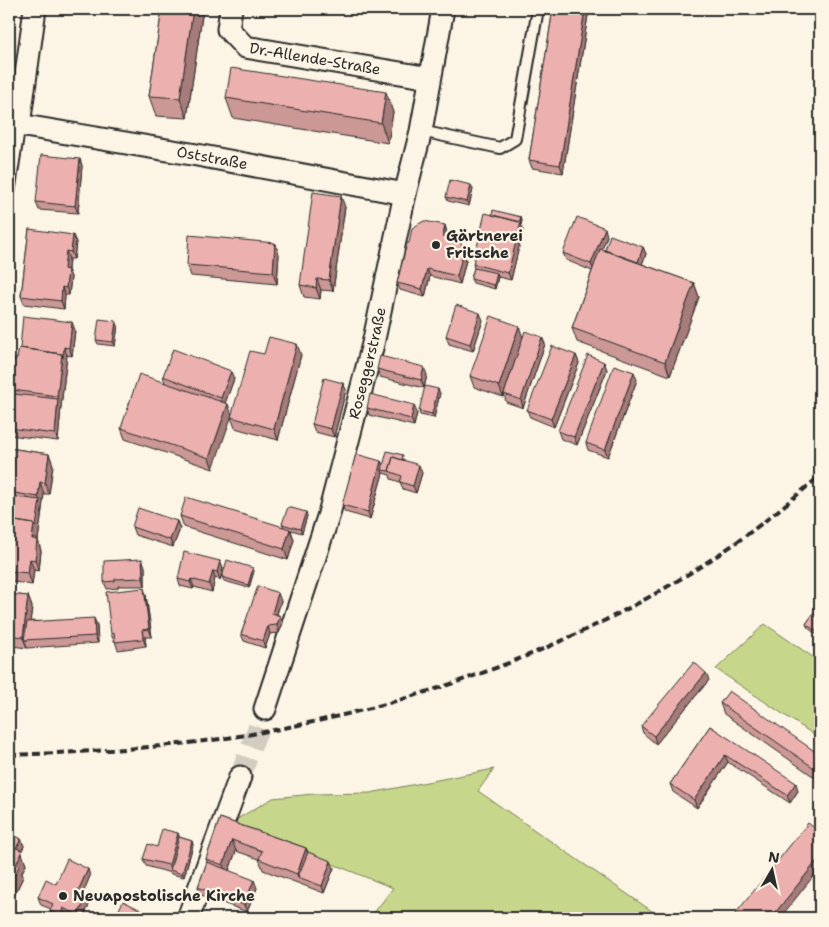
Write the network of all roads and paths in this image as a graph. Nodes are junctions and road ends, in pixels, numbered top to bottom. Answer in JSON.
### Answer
{"nodes":[{"id":1,"x":35,"y":9,"type":"edge"},
{"id":2,"x":231,"y":9,"type":"edge"},
{"id":3,"x":443,"y":9,"type":"edge"},
{"id":4,"x":538,"y":9,"type":"edge"},
{"id":5,"x":430,"y":78,"type":"junction"},
{"id":6,"x":14,"y":130,"type":"edge"},
{"id":7,"x":421,"y":131,"type":"junction"},
{"id":8,"x":9,"y":193,"type":"edge"},
{"id":9,"x":405,"y":194,"type":"junction"},
{"id":10,"x":265,"y":710,"type":"tunnel mouth"},
{"id":11,"x":240,"y":777,"type":"tunnel mouth"},
{"id":12,"x":188,"y":918,"type":"edge"}],
"edges":[{"from":1,"to":6,"type":"street"},
{"from":2,"to":5,"type":"street","name":"Dr.-Allende-Straße"},
{"from":3,"to":5,"type":"street","name":"Roseggerstraße"},
{"from":4,"to":7,"type":"lane"},
{"from":5,"to":7,"type":"street","name":"Roseggerstraße"},
{"from":6,"to":8,"type":"lane"},
{"from":6,"to":9,"type":"street","name":"Oststraße"},
{"from":7,"to":9,"type":"street","name":"Roseggerstraße"},
{"from":9,"to":10,"type":"street","name":"Roseggerstraße"},
{"from":11,"to":12,"type":"street"}]}
